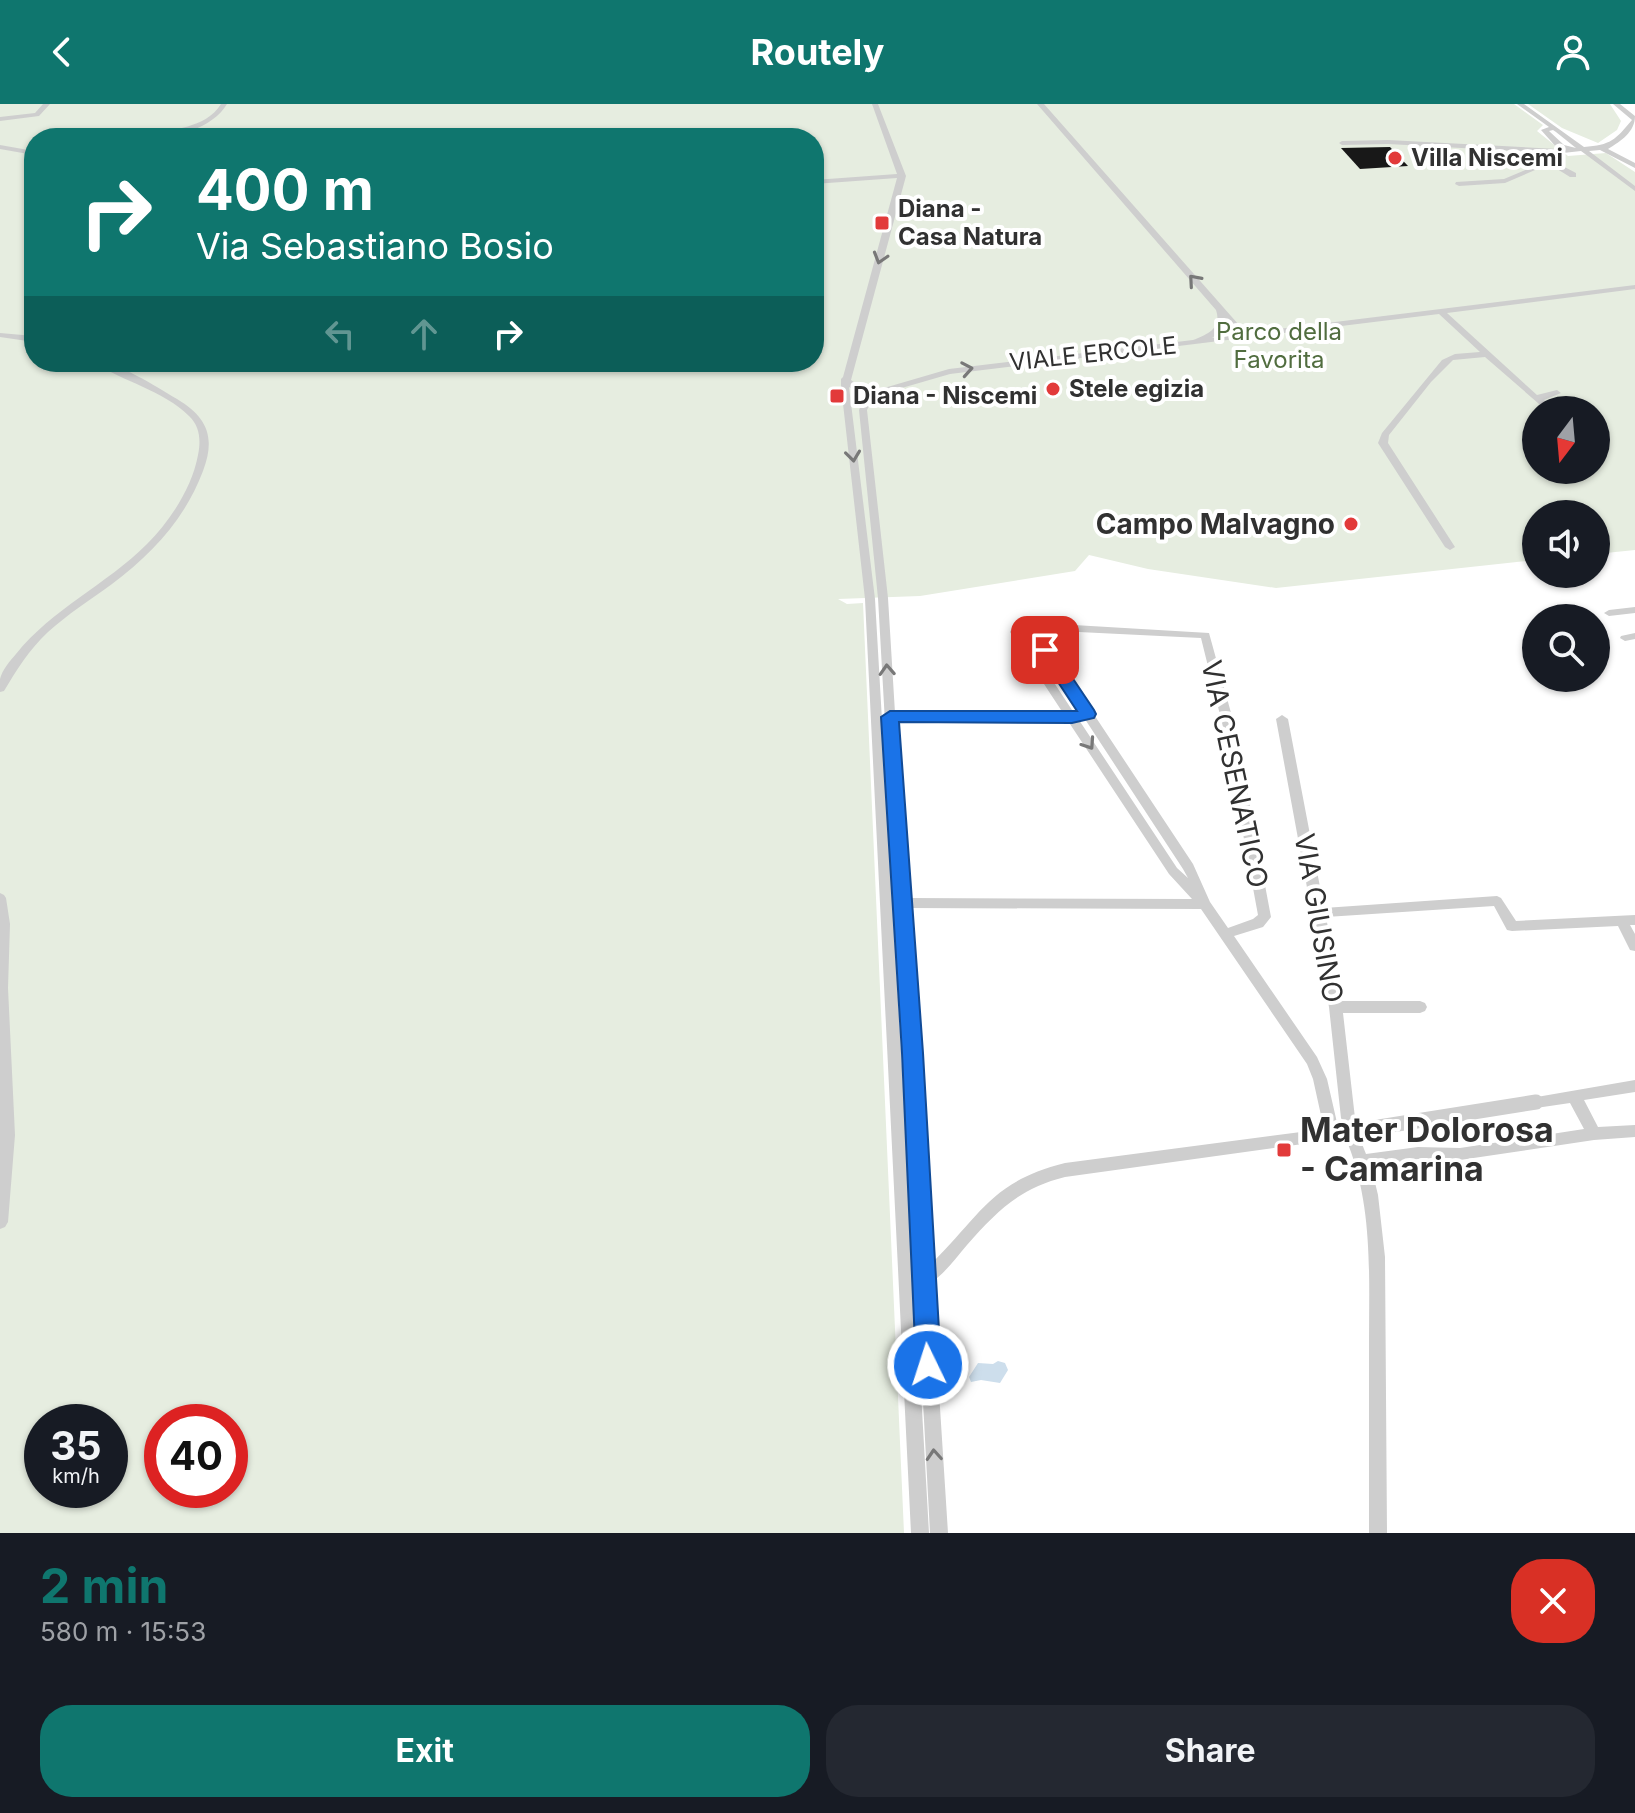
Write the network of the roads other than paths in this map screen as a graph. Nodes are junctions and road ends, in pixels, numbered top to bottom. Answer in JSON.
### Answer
{"nodes":[{"id":1,"x":47,"y":104,"type":"edge"},
{"id":2,"x":224,"y":104,"type":"edge"},
{"id":3,"x":875,"y":104,"type":"edge"},
{"id":4,"x":1040,"y":104,"type":"edge"},
{"id":5,"x":1520,"y":104,"type":"edge"},
{"id":6,"x":1616,"y":104,"type":"edge"},
{"id":7,"x":0,"y":119,"type":"edge"},
{"id":8,"x":1635,"y":120,"type":"edge"},
{"id":9,"x":181,"y":128,"type":"edge"},
{"id":10,"x":1555,"y":128,"type":"junction"},
{"id":11,"x":1342,"y":143,"type":"dead end"},
{"id":12,"x":1594,"y":145,"type":"junction"},
{"id":13,"x":0,"y":147,"type":"edge"},
{"id":14,"x":1579,"y":148,"type":"junction"},
{"id":15,"x":1603,"y":148,"type":"junction"},
{"id":16,"x":1561,"y":149,"type":"junction"},
{"id":17,"x":24,"y":151,"type":"edge"},
{"id":18,"x":1631,"y":153,"type":"dead end"},
{"id":19,"x":1617,"y":154,"type":"junction"},
{"id":20,"x":1549,"y":161,"type":"junction"},
{"id":21,"x":1635,"y":166,"type":"edge"},
{"id":22,"x":1573,"y":175,"type":"dead end"},
{"id":23,"x":902,"y":176,"type":"junction"},
{"id":24,"x":824,"y":181,"type":"edge"},
{"id":25,"x":1459,"y":184,"type":"dead end"},
{"id":26,"x":1635,"y":189,"type":"edge"},
{"id":27,"x":1635,"y":287,"type":"edge"},
{"id":28,"x":1220,"y":309,"type":"junction"},
{"id":29,"x":1441,"y":312,"type":"junction"},
{"id":30,"x":0,"y":335,"type":"edge"},
{"id":31,"x":1245,"y":337,"type":"junction"},
{"id":32,"x":24,"y":338,"type":"edge"},
{"id":33,"x":1194,"y":342,"type":"junction"},
{"id":34,"x":1488,"y":354,"type":"junction"},
{"id":35,"x":116,"y":372,"type":"edge"},
{"id":36,"x":845,"y":379,"type":"junction"},
{"id":37,"x":889,"y":388,"type":"junction"},
{"id":38,"x":1557,"y":393,"type":"dead end"},
{"id":39,"x":1535,"y":396,"type":"edge"},
{"id":40,"x":1548,"y":396,"type":"edge"},
{"id":41,"x":1450,"y":547,"type":"dead end"},
{"id":42,"x":1635,"y":610,"type":"edge"},
{"id":43,"x":1610,"y":613,"type":"edge"},
{"id":44,"x":1031,"y":628,"type":"junction"},
{"id":45,"x":0,"y":688,"type":"edge"},
{"id":46,"x":1088,"y":714,"type":"junction"},
{"id":47,"x":890,"y":717,"type":"junction"},
{"id":48,"x":1072,"y":718,"type":"junction"},
{"id":49,"x":1282,"y":719,"type":"dead end"},
{"id":50,"x":0,"y":898,"type":"edge"},
{"id":51,"x":903,"y":903,"type":"junction"},
{"id":52,"x":1205,"y":904,"type":"junction"},
{"id":53,"x":1319,"y":913,"type":"junction"},
{"id":54,"x":1628,"y":920,"type":"edge"},
{"id":55,"x":1225,"y":934,"type":"junction"},
{"id":56,"x":1635,"y":946,"type":"edge"},
{"id":57,"x":1336,"y":1007,"type":"junction"},
{"id":58,"x":1420,"y":1007,"type":"dead end"},
{"id":59,"x":1635,"y":1086,"type":"edge"},
{"id":60,"x":1574,"y":1096,"type":"junction"},
{"id":61,"x":1340,"y":1128,"type":"junction"},
{"id":62,"x":1635,"y":1131,"type":"edge"},
{"id":63,"x":1594,"y":1134,"type":"junction"},
{"id":64,"x":1355,"y":1144,"type":"dead end"},
{"id":65,"x":1362,"y":1161,"type":"junction"},
{"id":66,"x":0,"y":1222,"type":"edge"},
{"id":67,"x":905,"y":1272,"type":"junction"},
{"id":68,"x":923,"y":1279,"type":"junction"},
{"id":69,"x":906,"y":1295,"type":"junction"},
{"id":70,"x":920,"y":1533,"type":"edge"},
{"id":71,"x":939,"y":1533,"type":"edge"},
{"id":72,"x":1378,"y":1533,"type":"edge"}],
"edges":[{"from":1,"to":7,"type":"street"},
{"from":2,"to":9,"type":"street"},
{"from":3,"to":23,"type":"street"},
{"from":28,"to":4,"type":"street","one_way":true},
{"from":5,"to":10,"type":"street"},
{"from":6,"to":8,"type":"street"},
{"from":8,"to":15,"type":"street"},
{"from":10,"to":12,"type":"street"},
{"from":10,"to":14,"type":"street"},
{"from":10,"to":16,"type":"street"},
{"from":11,"to":16,"type":"street"},
{"from":12,"to":14,"type":"street"},
{"from":12,"to":15,"type":"street"},
{"from":13,"to":17,"type":"street"},
{"from":14,"to":15,"type":"street"},
{"from":14,"to":16,"type":"street"},
{"from":14,"to":26,"type":"street"},
{"from":15,"to":19,"type":"street"},
{"from":16,"to":20,"type":"street"},
{"from":18,"to":19,"type":"street"},
{"from":19,"to":21,"type":"street"},
{"from":20,"to":22,"type":"street"},
{"from":20,"to":25,"type":"street"},
{"from":23,"to":24,"type":"street"},
{"from":23,"to":36,"type":"street","one_way":true},
{"from":27,"to":29,"type":"street"},
{"from":28,"to":31,"type":"street"},
{"from":28,"to":33,"type":"street","name":"VIALE ERCOLE"},
{"from":29,"to":31,"type":"street"},
{"from":29,"to":34,"type":"street"},
{"from":30,"to":32,"type":"street"},
{"from":31,"to":33,"type":"street"},
{"from":37,"to":33,"type":"street","name":"VIALE ERCOLE","one_way":true},
{"from":34,"to":39,"type":"street"},
{"from":34,"to":41,"type":"street"},
{"from":35,"to":45,"type":"street"},
{"from":36,"to":37,"type":"street"},
{"from":36,"to":67,"type":"street","one_way":true},
{"from":47,"to":37,"type":"street","name":"VIALE ERCOLE","one_way":true},
{"from":38,"to":40,"type":"street"},
{"from":42,"to":43,"type":"street"},
{"from":44,"to":46,"type":"street"},
{"from":44,"to":48,"type":"street","name":"VIA CESENATICO"},
{"from":44,"to":55,"type":"street","name":"VIA CESENATICO"},
{"from":46,"to":48,"type":"street"},
{"from":46,"to":52,"type":"street"},
{"from":47,"to":48,"type":"street"},
{"from":47,"to":51,"type":"street"},
{"from":48,"to":52,"type":"street","one_way":true},
{"from":49,"to":53,"type":"street","name":"VIA GIUSINO"},
{"from":50,"to":66,"type":"street"},
{"from":51,"to":52,"type":"street"},
{"from":51,"to":68,"type":"street"},
{"from":52,"to":55,"type":"street"},
{"from":53,"to":54,"type":"street"},
{"from":53,"to":57,"type":"street","name":"VIA GIUSINO"},
{"from":54,"to":56,"type":"street"},
{"from":55,"to":61,"type":"street"},
{"from":57,"to":58,"type":"street"},
{"from":57,"to":61,"type":"street","name":"VIA GIUSINO"},
{"from":59,"to":60,"type":"street"},
{"from":60,"to":61,"type":"street","bridge":true},
{"from":60,"to":63,"type":"street"},
{"from":61,"to":68,"type":"street"},
{"from":62,"to":63,"type":"street"},
{"from":63,"to":65,"type":"street"},
{"from":64,"to":65,"type":"street"},
{"from":65,"to":72,"type":"street"},
{"from":67,"to":68,"type":"street"},
{"from":67,"to":69,"type":"street"},
{"from":68,"to":69,"type":"street"},
{"from":71,"to":68,"type":"street","one_way":true},
{"from":69,"to":70,"type":"street"}]}
